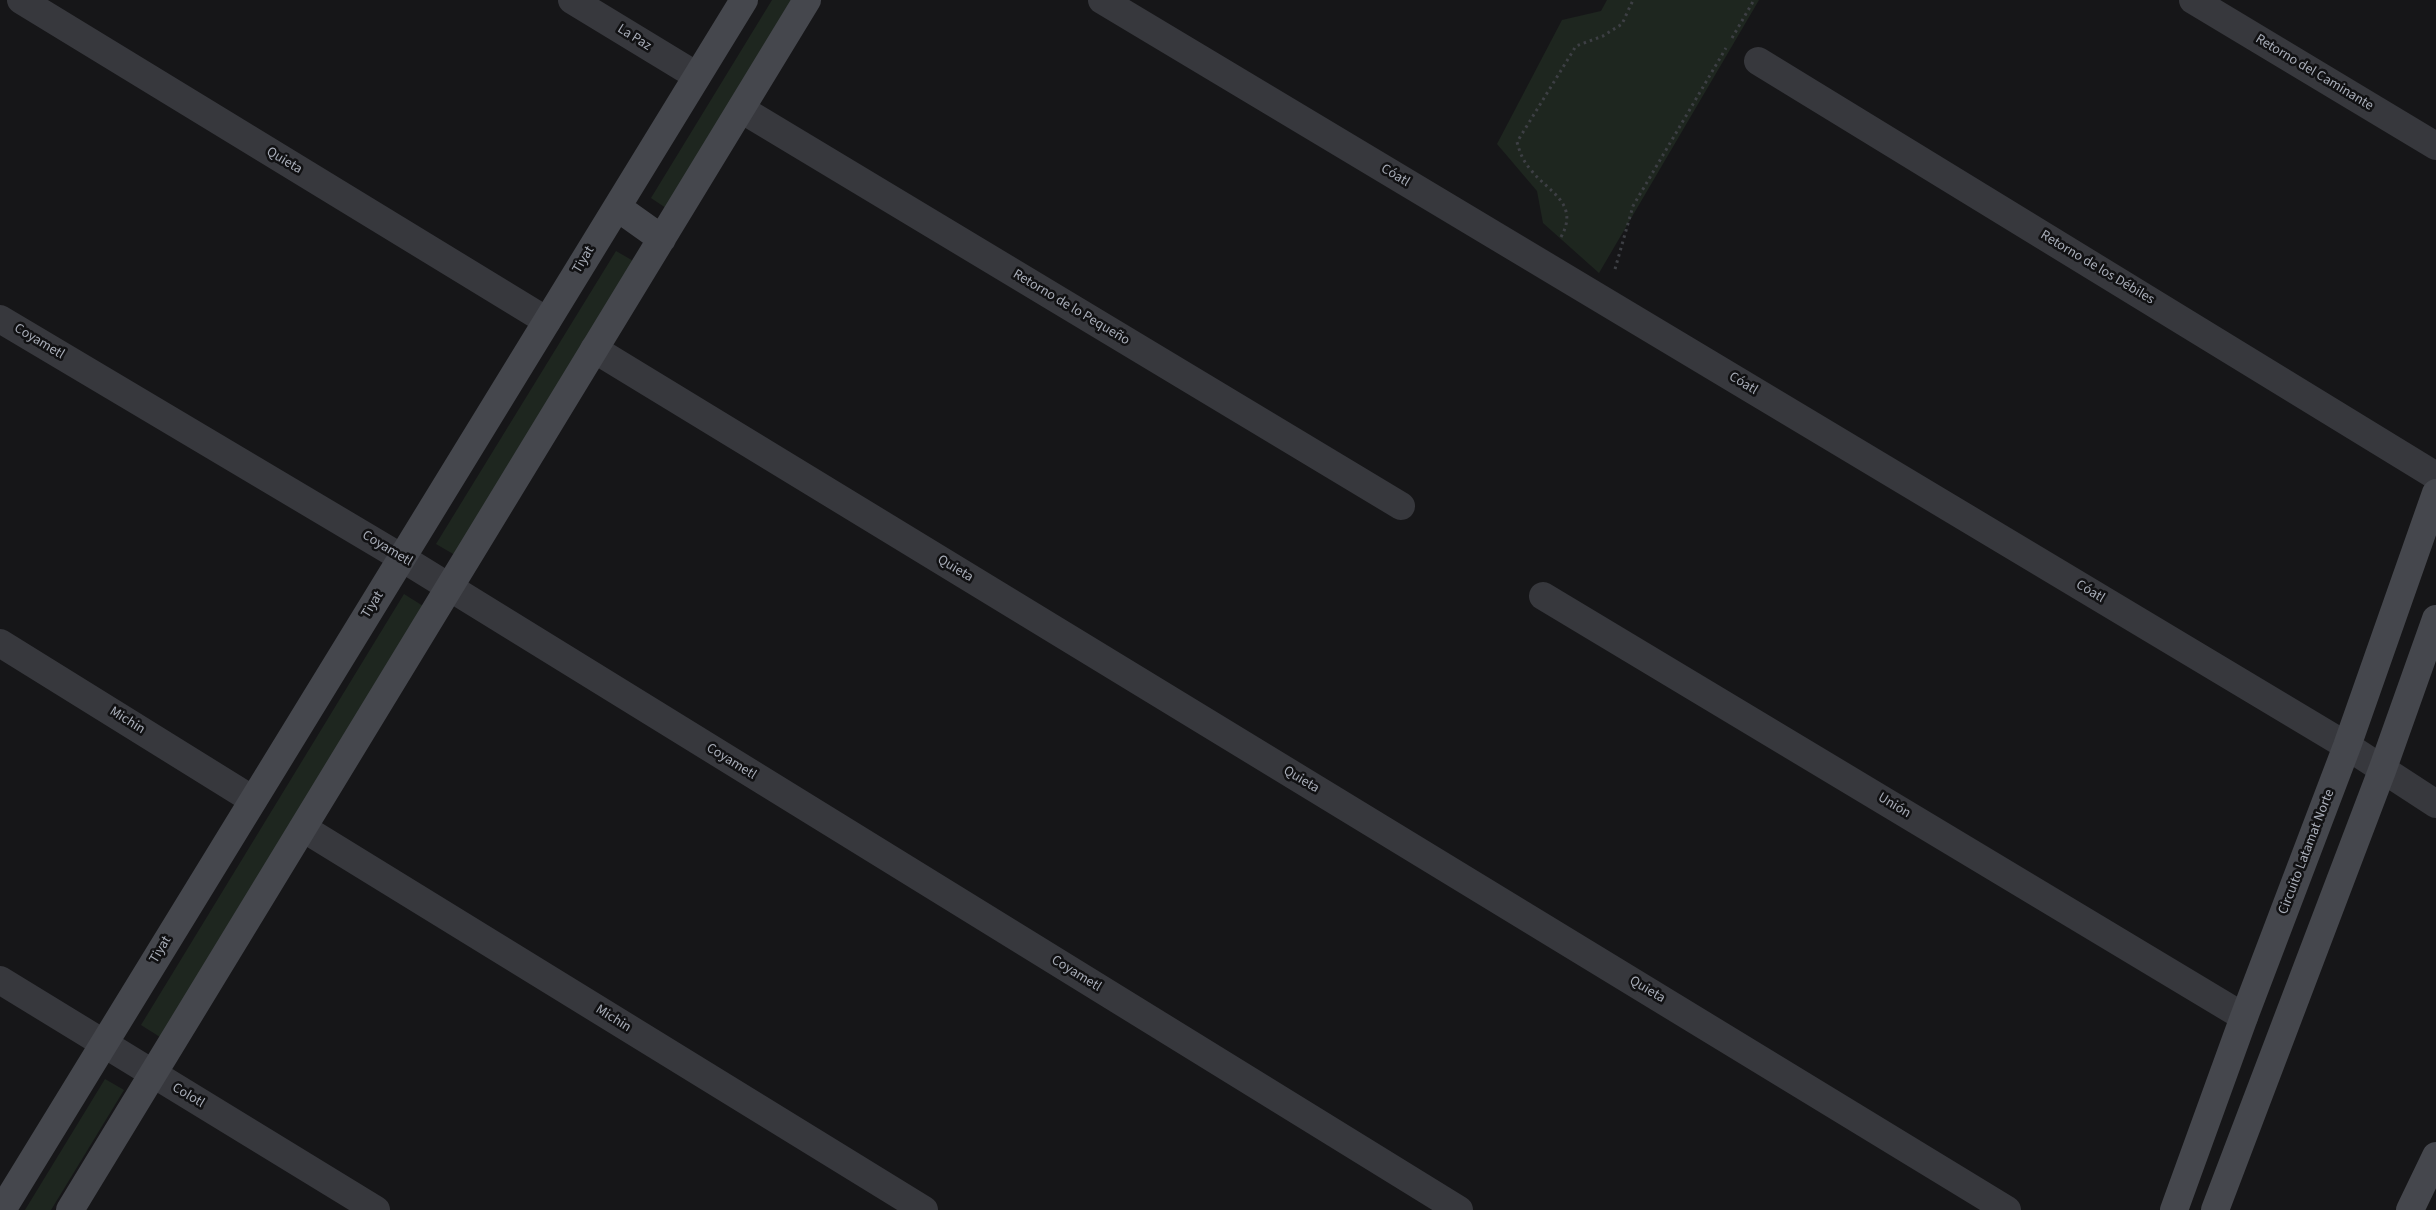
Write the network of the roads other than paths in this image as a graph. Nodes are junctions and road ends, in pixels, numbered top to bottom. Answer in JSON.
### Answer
{"nodes":[{"id":1,"x":21,"y":0,"type":"edge"},
{"id":2,"x":572,"y":0,"type":"edge"},
{"id":3,"x":744,"y":0,"type":"edge"},
{"id":4,"x":807,"y":0,"type":"edge"},
{"id":5,"x":1102,"y":0,"type":"edge"},
{"id":6,"x":2193,"y":0,"type":"edge"},
{"id":7,"x":1758,"y":61,"type":"dead end"},
{"id":8,"x":697,"y":76,"type":"junction"},
{"id":9,"x":741,"y":109,"type":"junction"},
{"id":10,"x":2436,"y":146,"type":"edge"},
{"id":11,"x":616,"y":207,"type":"junction"},
{"id":12,"x":662,"y":239,"type":"junction"},
{"id":13,"x":0,"y":319,"type":"edge"},
{"id":14,"x":547,"y":321,"type":"junction"},
{"id":15,"x":594,"y":349,"type":"junction"},
{"id":16,"x":2436,"y":476,"type":"edge"},
{"id":17,"x":2436,"y":493,"type":"edge"},
{"id":18,"x":1401,"y":506,"type":"dead end"},
{"id":19,"x":402,"y":558,"type":"junction"},
{"id":20,"x":449,"y":588,"type":"junction"},
{"id":21,"x":1543,"y":596,"type":"dead end"},
{"id":22,"x":2436,"y":619,"type":"edge"},
{"id":23,"x":0,"y":643,"type":"edge"},
{"id":24,"x":2347,"y":746,"type":"junction"},
{"id":25,"x":2383,"y":768,"type":"junction"},
{"id":26,"x":253,"y":800,"type":"junction"},
{"id":27,"x":2436,"y":804,"type":"edge"},
{"id":28,"x":303,"y":828,"type":"junction"},
{"id":29,"x":0,"y":980,"type":"edge"},
{"id":30,"x":2244,"y":1016,"type":"junction"},
{"id":31,"x":105,"y":1043,"type":"junction"},
{"id":32,"x":152,"y":1074,"type":"junction"},
{"id":33,"x":2436,"y":1156,"type":"edge"},
{"id":34,"x":2,"y":1210,"type":"edge"},
{"id":35,"x":70,"y":1210,"type":"edge"},
{"id":36,"x":376,"y":1210,"type":"edge"},
{"id":37,"x":924,"y":1210,"type":"edge"},
{"id":38,"x":1459,"y":1210,"type":"edge"},
{"id":39,"x":2007,"y":1210,"type":"edge"},
{"id":40,"x":2174,"y":1210,"type":"edge"},
{"id":41,"x":2215,"y":1210,"type":"edge"},
{"id":42,"x":2410,"y":1210,"type":"edge"}],
"edges":[{"from":1,"to":14,"type":"street","name":"Quieta"},
{"from":2,"to":8,"type":"street","name":"La Paz"},
{"from":3,"to":8,"type":"street","name":"Tiyat"},
{"from":4,"to":9,"type":"street"},
{"from":5,"to":24,"type":"street","name":"Cóatl"},
{"from":6,"to":10,"type":"street","name":"Retorno del Caminante"},
{"from":7,"to":16,"type":"street","name":"Retorno de los Débiles"},
{"from":8,"to":11,"type":"street","name":"Tiyat"},
{"from":9,"to":12,"type":"street"},
{"from":9,"to":18,"type":"street","name":"Retorno de lo Pequeño"},
{"from":11,"to":12,"type":"street"},
{"from":11,"to":14,"type":"street","name":"Tiyat"},
{"from":12,"to":15,"type":"street"},
{"from":13,"to":19,"type":"street","name":"Coyametl"},
{"from":14,"to":19,"type":"street","name":"Tiyat"},
{"from":15,"to":20,"type":"street"},
{"from":15,"to":39,"type":"street","name":"Quieta"},
{"from":17,"to":24,"type":"street","name":"Circuito Latamat Norte"},
{"from":19,"to":20,"type":"street","name":"Coyametl"},
{"from":19,"to":26,"type":"street","name":"Tiyat"},
{"from":20,"to":28,"type":"street"},
{"from":20,"to":38,"type":"street","name":"Coyametl"},
{"from":21,"to":30,"type":"street","name":"Unión"},
{"from":22,"to":25,"type":"street"},
{"from":23,"to":26,"type":"street","name":"Michin"},
{"from":24,"to":25,"type":"street","name":"Cóatl"},
{"from":24,"to":30,"type":"street","name":"Circuito Latamat Norte"},
{"from":25,"to":27,"type":"street","name":"Cóatl"},
{"from":25,"to":41,"type":"street"},
{"from":26,"to":31,"type":"street","name":"Tiyat"},
{"from":28,"to":32,"type":"street"},
{"from":28,"to":37,"type":"street","name":"Michin"},
{"from":29,"to":31,"type":"street","name":"Colotl"},
{"from":30,"to":40,"type":"street","name":"Circuito Latamat Norte"},
{"from":31,"to":32,"type":"street","name":"Colotl"},
{"from":31,"to":34,"type":"street","name":"Tiyat"},
{"from":32,"to":35,"type":"street"},
{"from":32,"to":36,"type":"street","name":"Colotl"},
{"from":33,"to":42,"type":"street"}]}
